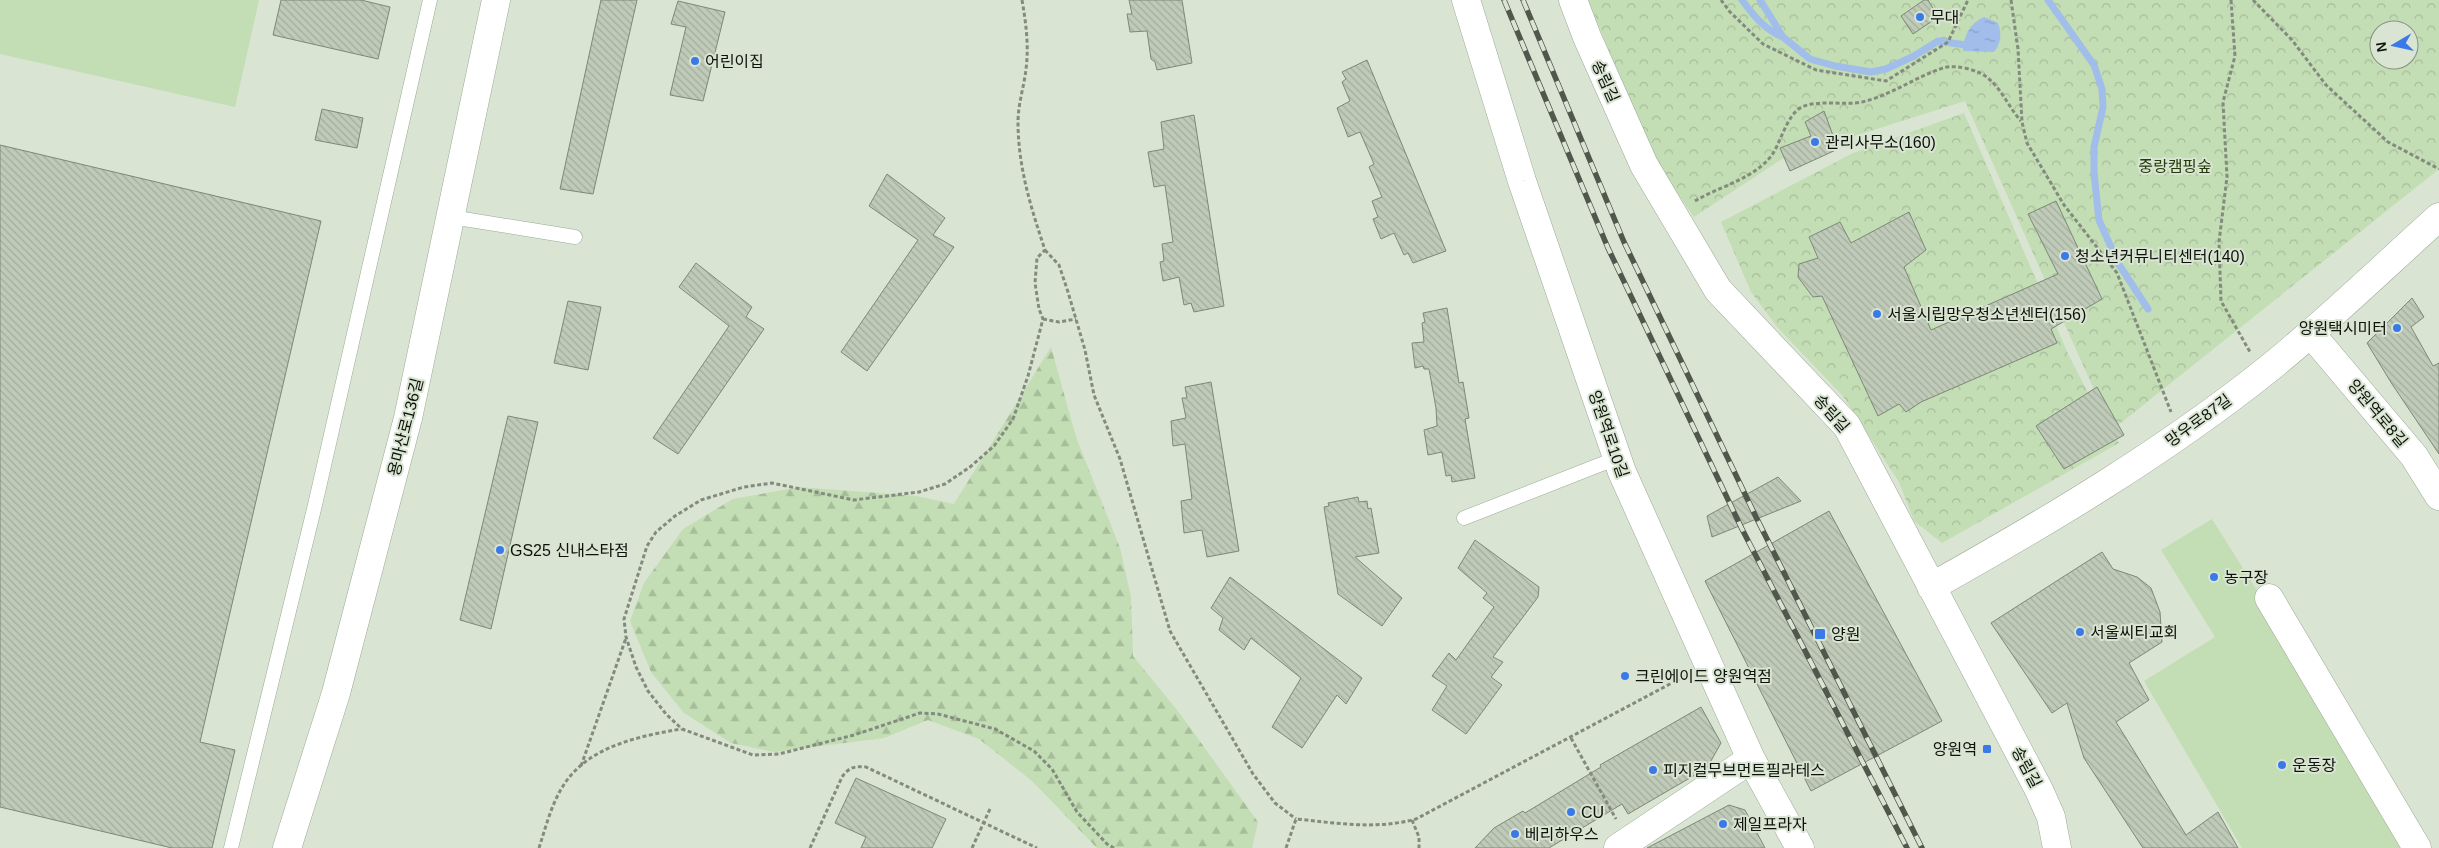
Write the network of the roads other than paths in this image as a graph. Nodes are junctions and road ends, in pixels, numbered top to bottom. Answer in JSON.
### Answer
{"nodes":[{"id":1,"x":430,"y":0,"type":"edge"},
{"id":2,"x":496,"y":0,"type":"edge"},
{"id":3,"x":1466,"y":0,"type":"edge"},
{"id":4,"x":1573,"y":0,"type":"edge"},
{"id":5,"x":451,"y":217,"type":"junction"},
{"id":6,"x":2439,"y":217,"type":"edge"},
{"id":7,"x":574,"y":237,"type":"dead end"},
{"id":8,"x":2310,"y":334,"type":"junction"},
{"id":9,"x":2414,"y":456,"type":"junction"},
{"id":10,"x":1617,"y":458,"type":"junction"},
{"id":11,"x":2439,"y":468,"type":"edge"},
{"id":12,"x":2439,"y":496,"type":"edge"},
{"id":13,"x":1464,"y":518,"type":"dead end"},
{"id":14,"x":1932,"y":587,"type":"junction"},
{"id":15,"x":2269,"y":598,"type":"dead end"},
{"id":16,"x":1751,"y":759,"type":"junction"},
{"id":17,"x":1631,"y":843,"type":"edge"},
{"id":18,"x":231,"y":848,"type":"edge"},
{"id":19,"x":287,"y":848,"type":"edge"},
{"id":20,"x":1800,"y":848,"type":"edge"},
{"id":21,"x":2057,"y":848,"type":"edge"},
{"id":22,"x":2417,"y":848,"type":"edge"}],
"edges":[{"from":1,"to":18,"type":"lane"},
{"from":2,"to":5,"type":"street","name":"용마산로136길"},
{"from":3,"to":10,"type":"street","name":"양원역로10길"},
{"from":4,"to":14,"type":"street","name":"송림길"},
{"from":5,"to":7,"type":"lane"},
{"from":5,"to":19,"type":"street","name":"용마산로136길"},
{"from":6,"to":8,"type":"street","name":"망우로87길"},
{"from":8,"to":9,"type":"street","name":"양원역로8길"},
{"from":8,"to":14,"type":"street","name":"망우로87길"},
{"from":9,"to":11,"type":"street"},
{"from":9,"to":12,"type":"street","name":"양원역로8길"},
{"from":10,"to":13,"type":"lane"},
{"from":10,"to":16,"type":"street","name":"양원역로10길"},
{"from":14,"to":21,"type":"street","name":"송림길"},
{"from":15,"to":22,"type":"street"},
{"from":16,"to":17,"type":"street"},
{"from":16,"to":20,"type":"street","name":"양원역로10길"}]}
